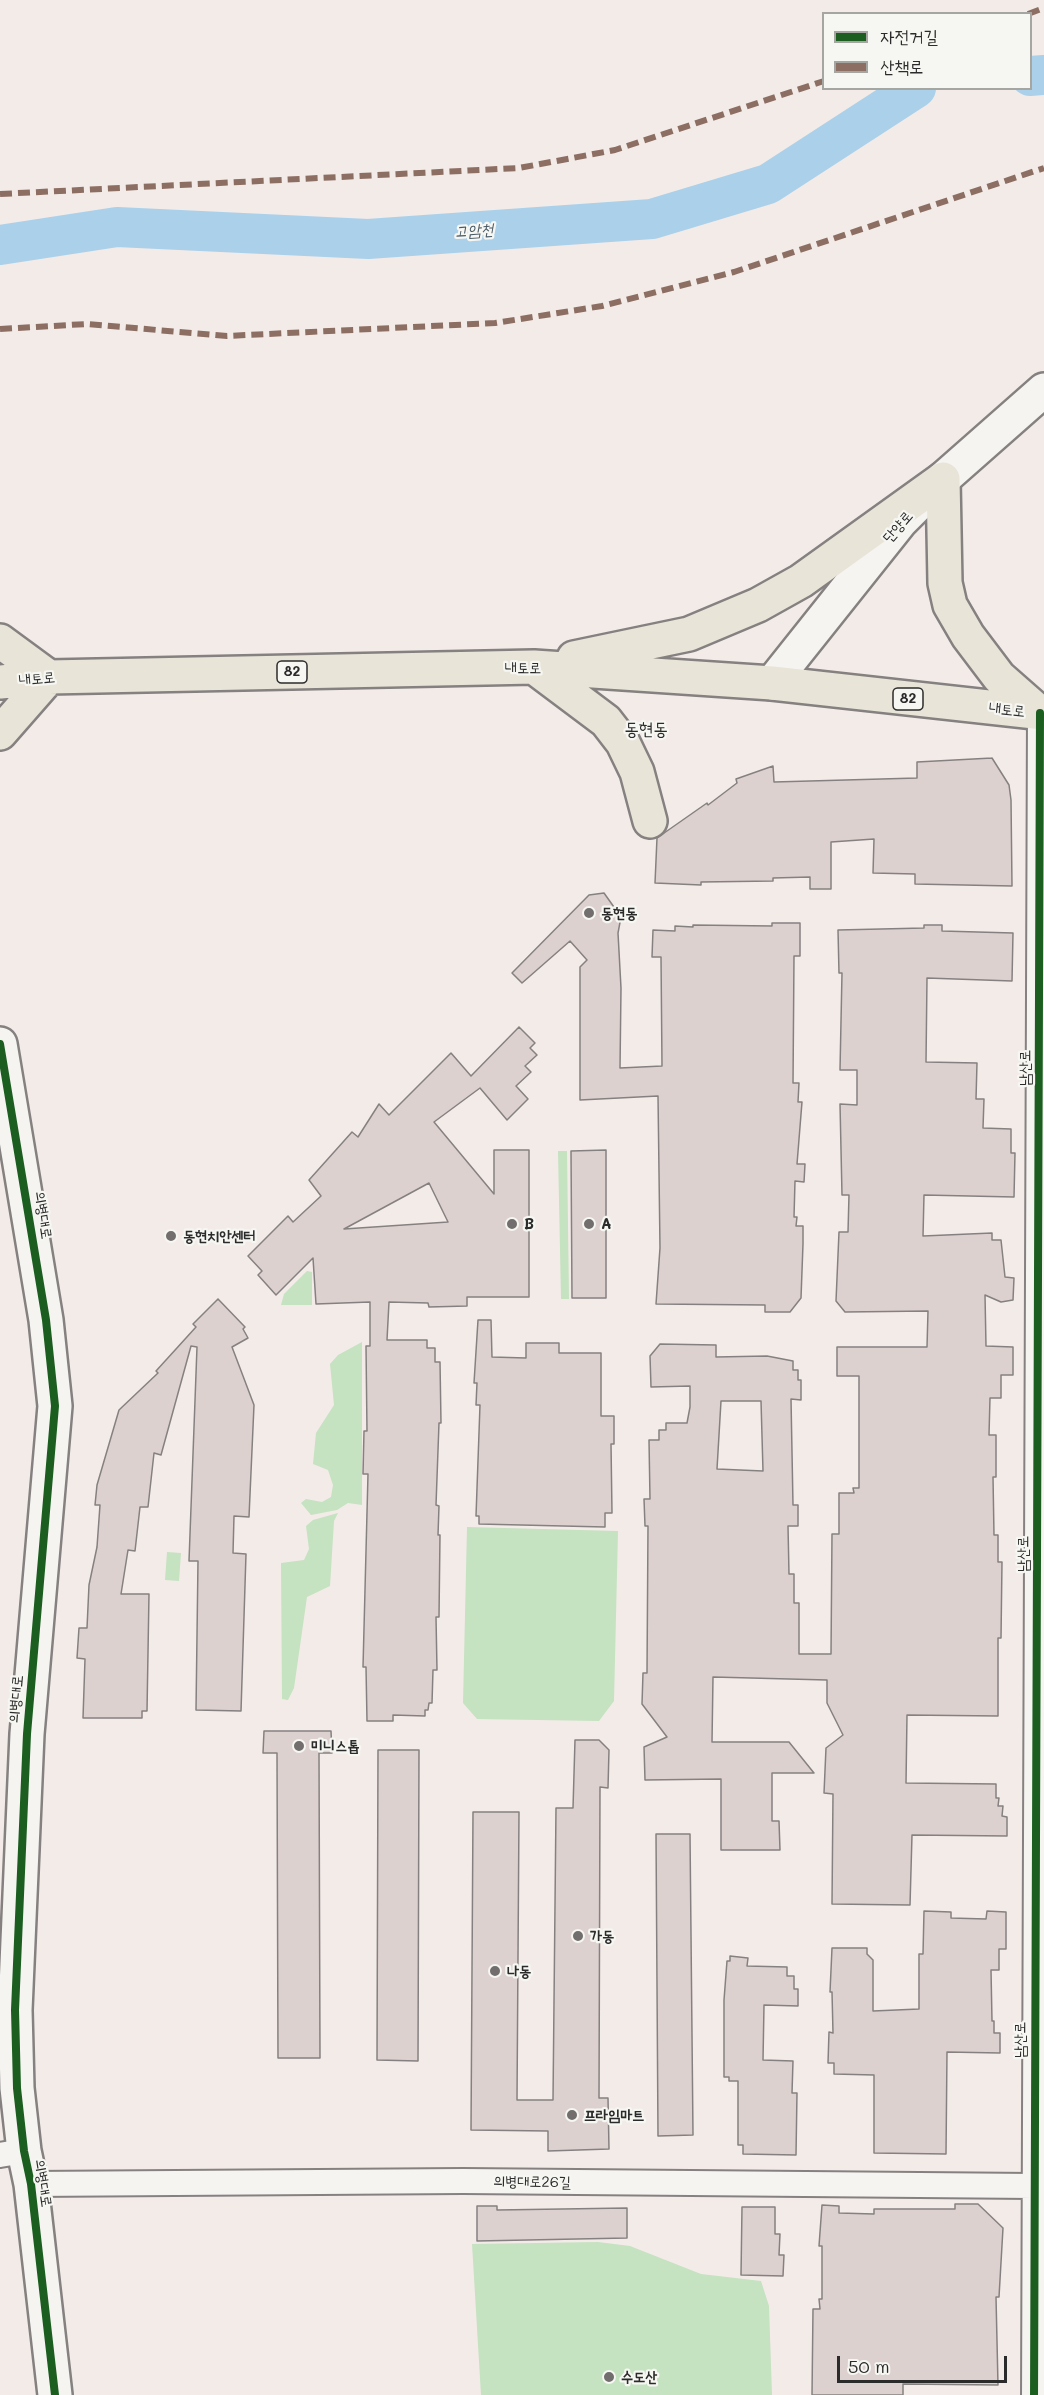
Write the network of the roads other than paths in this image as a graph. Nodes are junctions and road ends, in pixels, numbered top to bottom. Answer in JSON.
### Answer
{"nodes":[{"id":1,"x":1044,"y":390,"type":"edge"},
{"id":2,"x":943,"y":479,"type":"junction"},
{"id":3,"x":0,"y":641,"type":"edge"},
{"id":4,"x":534,"y":667,"type":"junction"},
{"id":5,"x":49,"y":677,"type":"junction"},
{"id":6,"x":0,"y":682,"type":"edge"},
{"id":7,"x":772,"y":683,"type":"junction"},
{"id":8,"x":1042,"y":713,"type":"edge"},
{"id":9,"x":0,"y":733,"type":"edge"},
{"id":10,"x":650,"y":821,"type":"dead end"},
{"id":11,"x":0,"y":1044,"type":"edge"},
{"id":12,"x":12,"y":2153,"type":"edge"},
{"id":13,"x":31,"y":2184,"type":"junction"},
{"id":14,"x":1033,"y":2186,"type":"junction"},
{"id":15,"x":55,"y":2395,"type":"edge"},
{"id":16,"x":1034,"y":2395,"type":"edge"}],
"edges":[{"from":1,"to":2,"type":"street","name":"단양로"},
{"from":2,"to":4,"type":"main road"},
{"from":2,"to":7,"type":"street","name":"단양로"},
{"from":2,"to":8,"type":"main road"},
{"from":3,"to":5,"type":"main road"},
{"from":4,"to":5,"type":"main road","name":"내토로","number":"82"},
{"from":4,"to":7,"type":"main road","name":"내토로","number":"82"},
{"from":4,"to":10,"type":"main road"},
{"from":5,"to":6,"type":"main road","name":"내토로","number":"82"},
{"from":5,"to":9,"type":"main road"},
{"from":7,"to":8,"type":"main road","name":"내토로","number":"82"},
{"from":8,"to":14,"type":"street","name":"남산로"},
{"from":11,"to":12,"type":"street","name":"의병대로"},
{"from":12,"to":13,"type":"street","name":"의병대로"},
{"from":13,"to":14,"type":"street","name":"의병대로26길"},
{"from":13,"to":15,"type":"street","name":"의병대로"},
{"from":14,"to":16,"type":"street","name":"남산로"}]}
